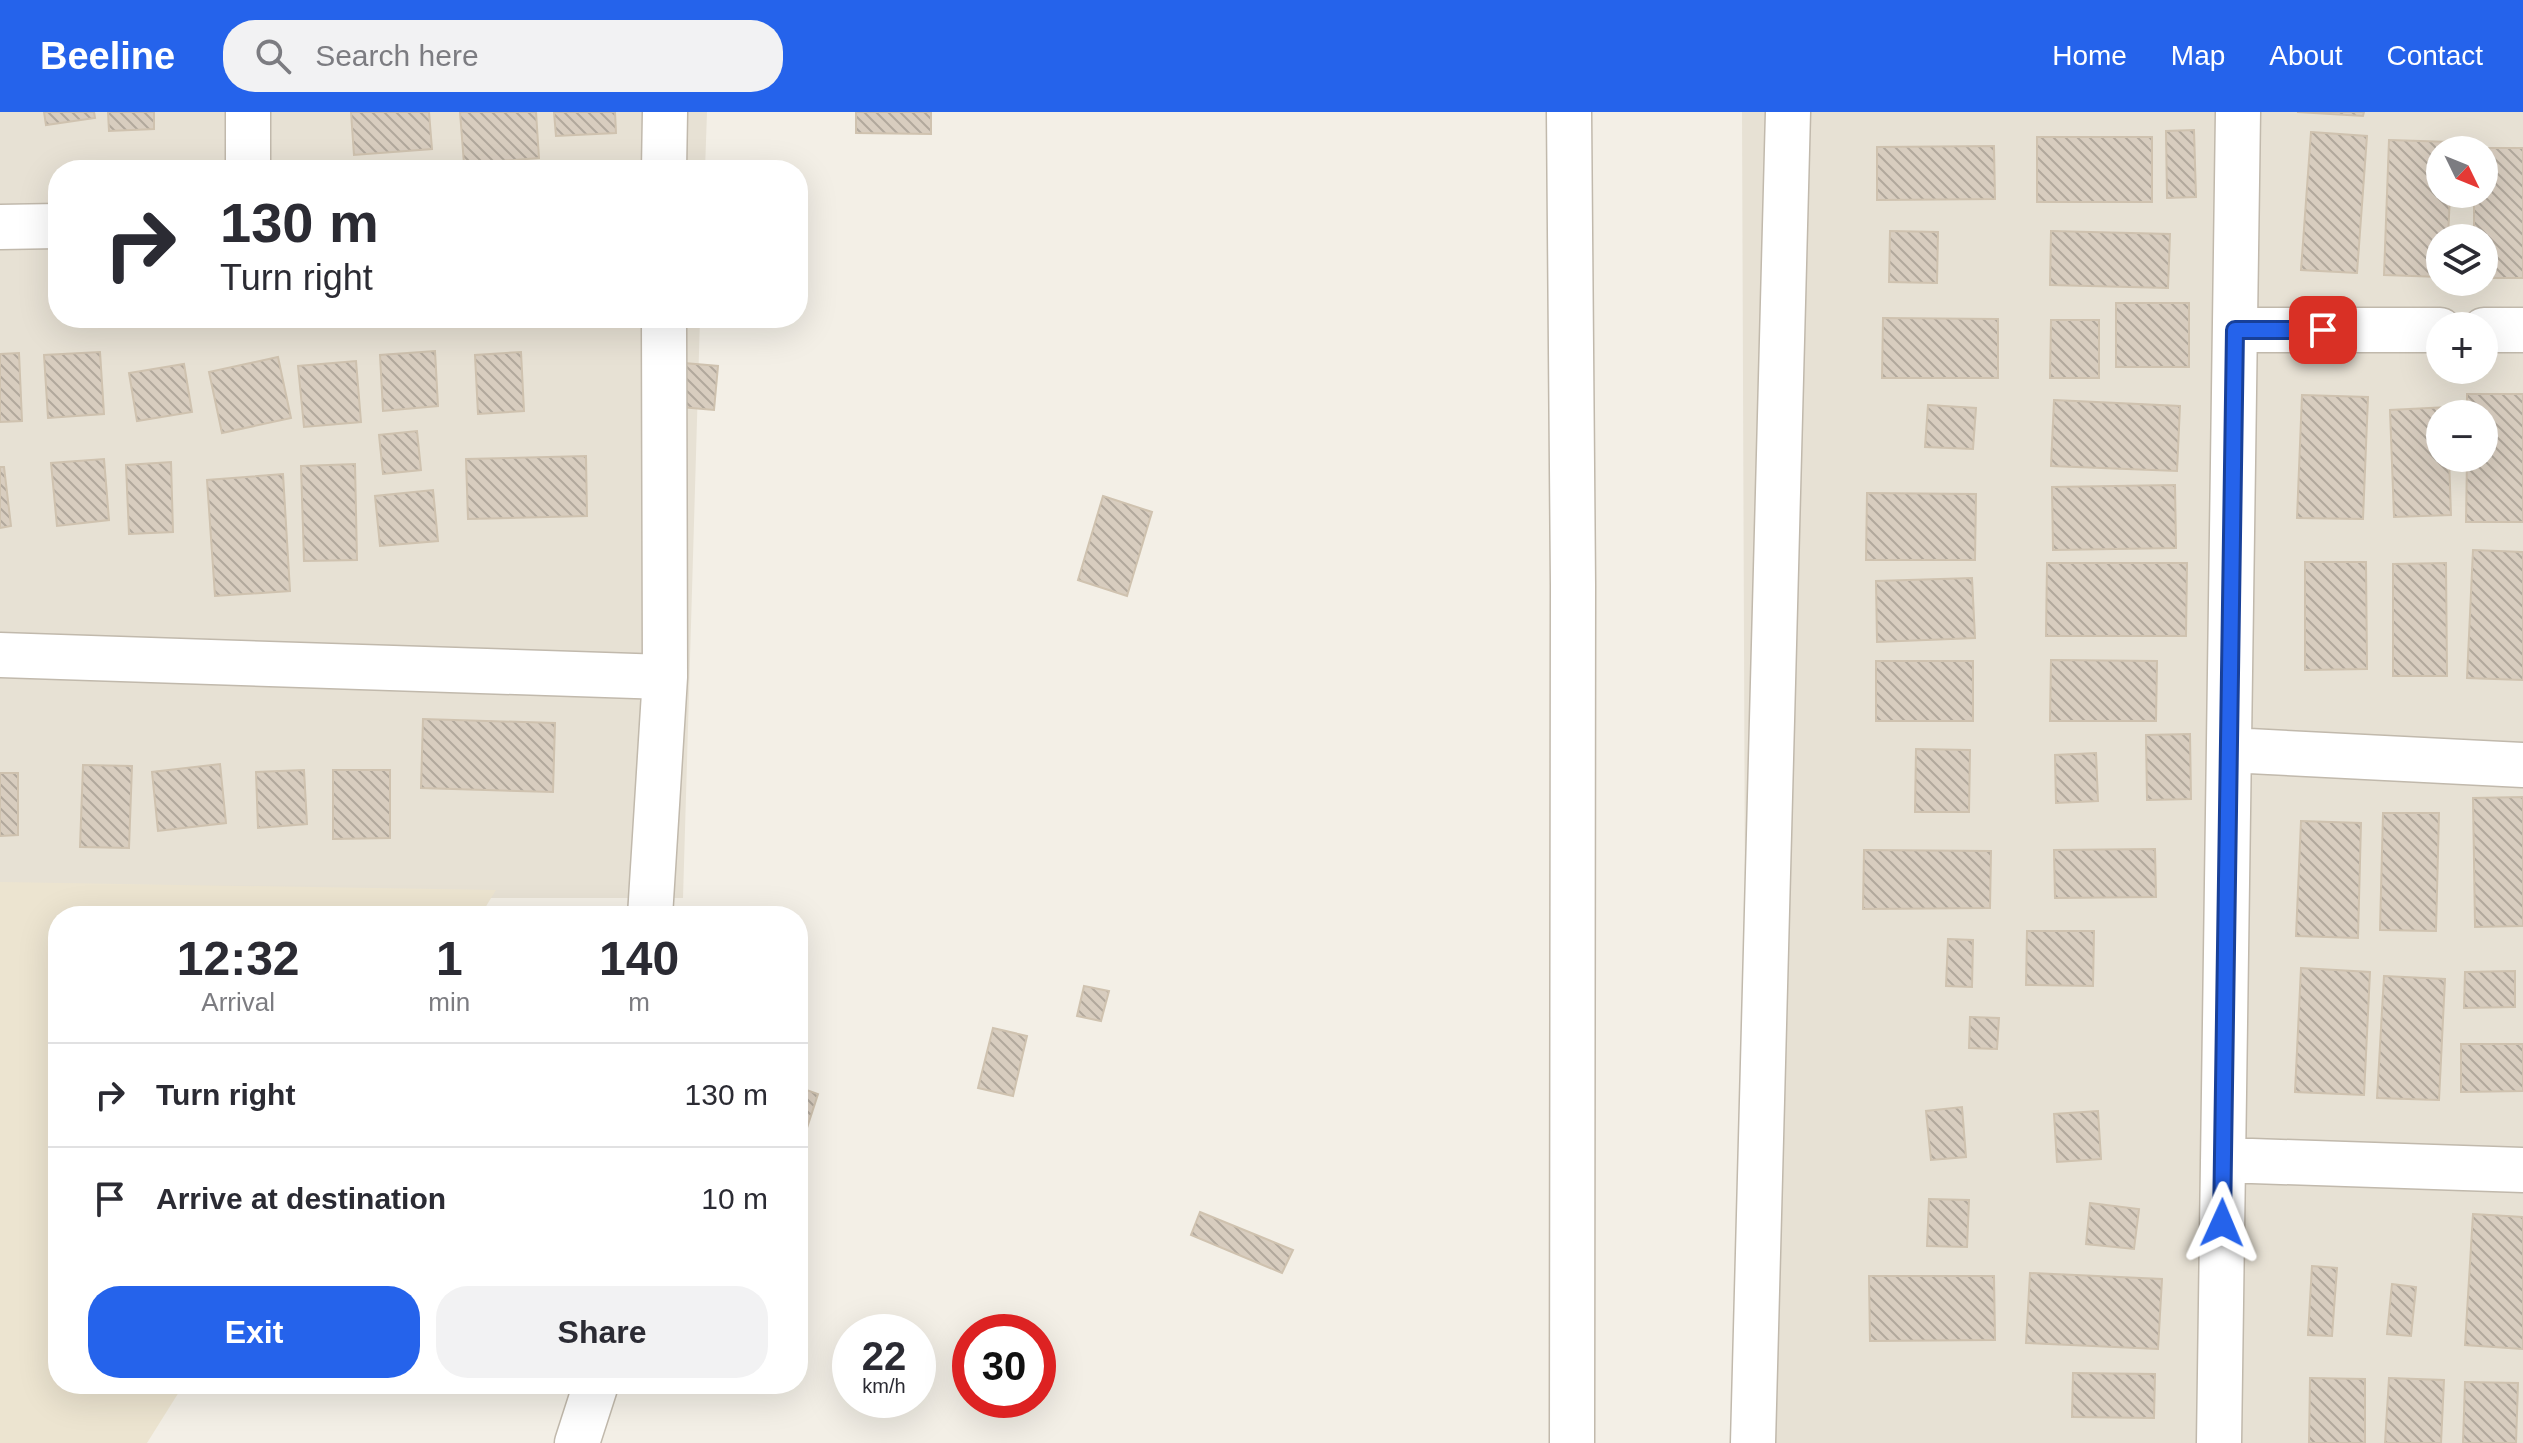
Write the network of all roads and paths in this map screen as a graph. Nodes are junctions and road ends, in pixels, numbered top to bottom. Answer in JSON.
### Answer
{"nodes":[{"id":1,"x":248,"y":112,"type":"edge"},
{"id":2,"x":665,"y":112,"type":"edge"},
{"id":3,"x":1569,"y":112,"type":"edge"},
{"id":4,"x":1788,"y":112,"type":"edge"},
{"id":5,"x":2238,"y":112,"type":"edge"},
{"id":6,"x":248,"y":160,"type":"edge"},
{"id":7,"x":664,"y":160,"type":"edge"},
{"id":8,"x":48,"y":226,"type":"edge"},
{"id":9,"x":0,"y":227,"type":"edge"},
{"id":10,"x":664,"y":328,"type":"edge"},
{"id":11,"x":2235,"y":330,"type":"junction"},
{"id":12,"x":2426,"y":330,"type":"edge"},
{"id":13,"x":2498,"y":330,"type":"edge"},
{"id":14,"x":2523,"y":330,"type":"edge"},
{"id":15,"x":0,"y":655,"type":"edge"},
{"id":16,"x":665,"y":677,"type":"junction"},
{"id":17,"x":2229,"y":750,"type":"junction"},
{"id":18,"x":2523,"y":765,"type":"edge"},
{"id":19,"x":651,"y":906,"type":"edge"},
{"id":20,"x":2223,"y":1160,"type":"junction"},
{"id":21,"x":2523,"y":1170,"type":"edge"},
{"id":22,"x":593,"y":1394,"type":"edge"},
{"id":23,"x":577,"y":1443,"type":"edge"},
{"id":24,"x":1572,"y":1443,"type":"edge"},
{"id":25,"x":1753,"y":1443,"type":"edge"},
{"id":26,"x":2219,"y":1443,"type":"edge"}],
"edges":[{"from":1,"to":6,"type":"street"},
{"from":2,"to":7,"type":"street"},
{"from":3,"to":24,"type":"street"},
{"from":4,"to":25,"type":"street"},
{"from":5,"to":11,"type":"street"},
{"from":8,"to":9,"type":"street"},
{"from":10,"to":16,"type":"street"},
{"from":11,"to":12,"type":"street"},
{"from":11,"to":17,"type":"street"},
{"from":13,"to":14,"type":"street"},
{"from":15,"to":16,"type":"street"},
{"from":16,"to":19,"type":"street"},
{"from":17,"to":18,"type":"street"},
{"from":17,"to":20,"type":"street"},
{"from":20,"to":21,"type":"street"},
{"from":20,"to":26,"type":"street"},
{"from":22,"to":23,"type":"street"}]}
